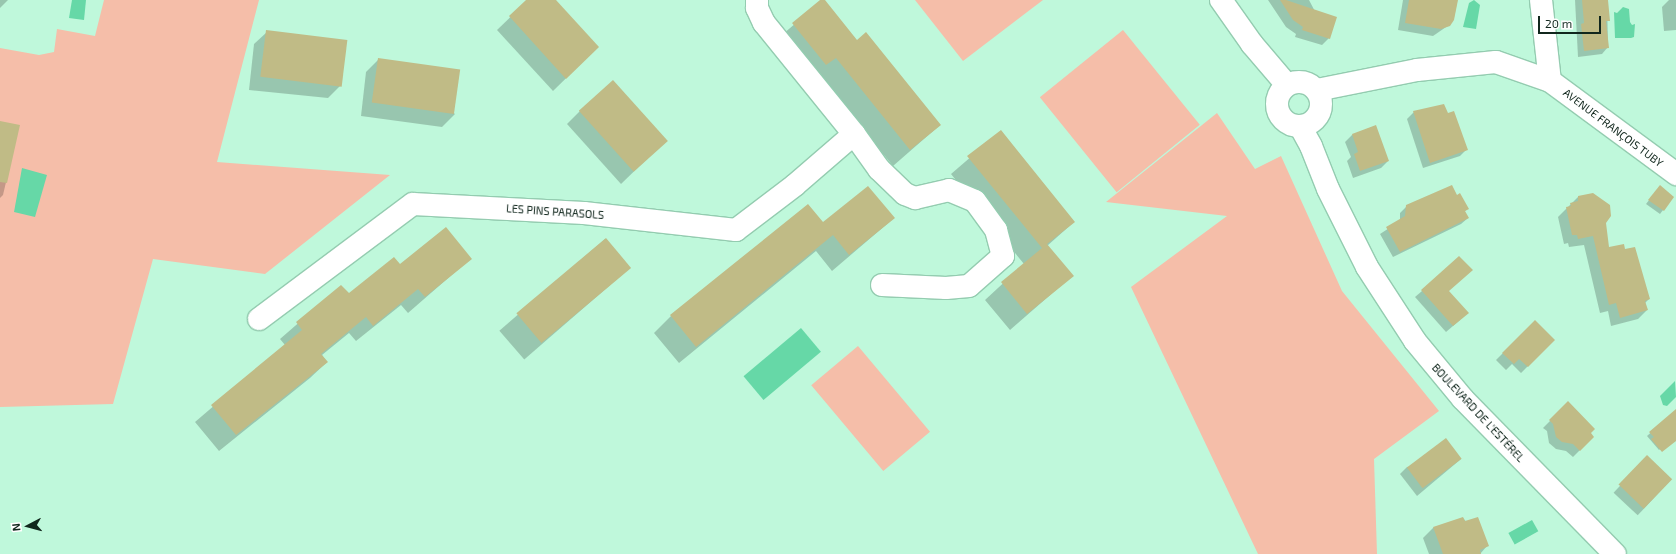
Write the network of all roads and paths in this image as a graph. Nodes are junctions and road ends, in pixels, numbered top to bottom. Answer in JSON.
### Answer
{"nodes":[{"id":1,"x":757,"y":0,"type":"edge"},
{"id":2,"x":1221,"y":0,"type":"edge"},
{"id":3,"x":1541,"y":0,"type":"edge"},
{"id":4,"x":1550,"y":81,"type":"junction"},
{"id":5,"x":1287,"y":85,"type":"junction"},
{"id":6,"x":1317,"y":90,"type":"junction"},
{"id":7,"x":1300,"y":126,"type":"junction"},
{"id":8,"x":854,"y":134,"type":"junction"},
{"id":9,"x":1676,"y":174,"type":"edge"},
{"id":10,"x":882,"y":285,"type":"dead end"},
{"id":11,"x":259,"y":319,"type":"dead end"},
{"id":12,"x":1614,"y":554,"type":"edge"}],
"edges":[{"from":1,"to":8,"type":"street"},
{"from":2,"to":5,"type":"street"},
{"from":3,"to":4,"type":"street"},
{"from":4,"to":6,"type":"street","name":"AVENUE FRANÇOIS TUBY"},
{"from":4,"to":9,"type":"street","name":"AVENUE FRANÇOIS TUBY"},
{"from":5,"to":6,"type":"street"},
{"from":5,"to":7,"type":"street"},
{"from":6,"to":7,"type":"street"},
{"from":7,"to":12,"type":"street","name":"BOULEVARD DE L'ESTÉREL"},
{"from":8,"to":10,"type":"street"},
{"from":8,"to":11,"type":"street","name":"LES PINS PARASOLS"}]}
